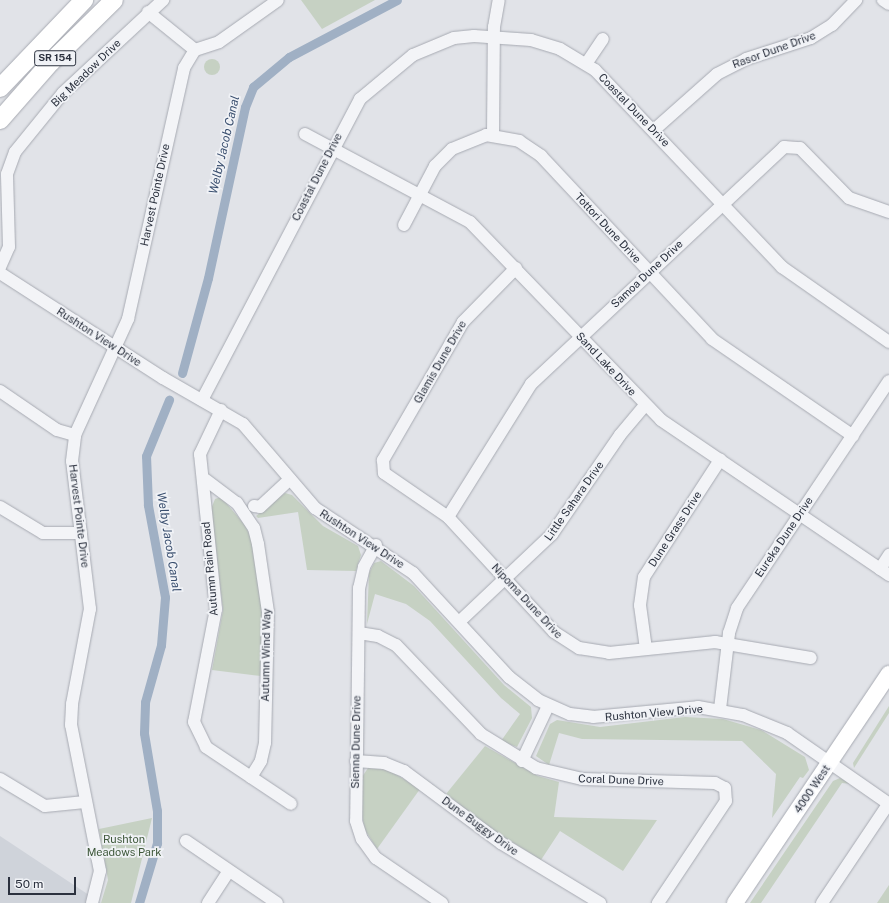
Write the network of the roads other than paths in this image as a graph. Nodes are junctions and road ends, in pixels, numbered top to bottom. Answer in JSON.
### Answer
{"nodes":[{"id":1,"x":84,"y":0,"type":"edge"},
{"id":2,"x":114,"y":0,"type":"edge"},
{"id":3,"x":162,"y":0,"type":"edge"},
{"id":4,"x":278,"y":0,"type":"edge"},
{"id":5,"x":500,"y":0,"type":"edge"},
{"id":6,"x":856,"y":0,"type":"edge"},
{"id":7,"x":883,"y":0,"type":"edge"},
{"id":8,"x":889,"y":4,"type":"edge"},
{"id":9,"x":262,"y":5,"type":"edge"},
{"id":10,"x":148,"y":12,"type":"junction"},
{"id":11,"x":494,"y":34,"type":"junction"},
{"id":12,"x":603,"y":39,"type":"dead end"},
{"id":13,"x":195,"y":50,"type":"junction"},
{"id":14,"x":586,"y":64,"type":"junction"},
{"id":15,"x":0,"y":88,"type":"edge"},
{"id":16,"x":0,"y":120,"type":"edge"},
{"id":17,"x":654,"y":130,"type":"junction"},
{"id":18,"x":306,"y":134,"type":"dead end"},
{"id":19,"x":493,"y":135,"type":"junction"},
{"id":20,"x":332,"y":147,"type":"junction"},
{"id":21,"x":421,"y":194,"type":"junction"},
{"id":22,"x":723,"y":204,"type":"junction"},
{"id":23,"x":889,"y":212,"type":"edge"},
{"id":24,"x":404,"y":225,"type":"dead end"},
{"id":25,"x":0,"y":267,"type":"edge"},
{"id":26,"x":516,"y":268,"type":"junction"},
{"id":27,"x":649,"y":272,"type":"junction"},
{"id":28,"x":0,"y":273,"type":"edge"},
{"id":29,"x":580,"y":337,"type":"junction"},
{"id":30,"x":889,"y":342,"type":"edge"},
{"id":31,"x":115,"y":348,"type":"junction"},
{"id":32,"x":889,"y":382,"type":"edge"},
{"id":33,"x":0,"y":391,"type":"edge"},
{"id":34,"x":202,"y":400,"type":"junction"},
{"id":35,"x":645,"y":405,"type":"junction"},
{"id":36,"x":221,"y":410,"type":"junction"},
{"id":37,"x":75,"y":435,"type":"junction"},
{"id":38,"x":853,"y":436,"type":"junction"},
{"id":39,"x":720,"y":460,"type":"junction"},
{"id":40,"x":382,"y":469,"type":"joint"},
{"id":41,"x":206,"y":480,"type":"junction"},
{"id":42,"x":285,"y":482,"type":"junction"},
{"id":43,"x":0,"y":507,"type":"edge"},
{"id":44,"x":250,"y":510,"type":"junction"},
{"id":45,"x":800,"y":515,"type":"junction"},
{"id":46,"x":448,"y":517,"type":"junction"},
{"id":47,"x":81,"y":533,"type":"junction"},
{"id":48,"x":376,"y":545,"type":"junction"},
{"id":49,"x":889,"y":555,"type":"edge"},
{"id":50,"x":884,"y":572,"type":"edge"},
{"id":51,"x":506,"y":579,"type":"junction"},
{"id":52,"x":459,"y":622,"type":"junction"},
{"id":53,"x":359,"y":634,"type":"junction"},
{"id":54,"x":728,"y":643,"type":"junction"},
{"id":55,"x":646,"y":649,"type":"junction"},
{"id":56,"x":811,"y":658,"type":"dead end"},
{"id":57,"x":889,"y":674,"type":"edge"},
{"id":58,"x":548,"y":706,"type":"junction"},
{"id":59,"x":720,"y":709,"type":"junction"},
{"id":60,"x":356,"y":761,"type":"junction"},
{"id":61,"x":522,"y":761,"type":"junction"},
{"id":62,"x":829,"y":763,"type":"junction"},
{"id":63,"x":251,"y":778,"type":"junction"},
{"id":64,"x":0,"y":779,"type":"edge"},
{"id":65,"x":85,"y":802,"type":"junction"},
{"id":66,"x":889,"y":803,"type":"edge"},
{"id":67,"x":291,"y":804,"type":"dead end"},
{"id":68,"x":186,"y":841,"type":"dead end"},
{"id":69,"x":229,"y":871,"type":"junction"},
{"id":70,"x":92,"y":903,"type":"edge"},
{"id":71,"x":208,"y":903,"type":"edge"},
{"id":72,"x":277,"y":903,"type":"edge"},
{"id":73,"x":442,"y":903,"type":"edge"},
{"id":74,"x":600,"y":903,"type":"edge"},
{"id":75,"x":658,"y":903,"type":"edge"},
{"id":76,"x":735,"y":903,"type":"edge"},
{"id":77,"x":822,"y":903,"type":"edge"}],
"edges":[{"from":1,"to":15,"type":"highway","number":"SR 154"},
{"from":2,"to":16,"type":"highway","number":"SR 154"},
{"from":3,"to":10,"type":"street","name":"Big Meadow Drive"},
{"from":4,"to":9,"type":"street"},
{"from":5,"to":11,"type":"street"},
{"from":6,"to":17,"type":"street","name":"Rasor Dune Drive"},
{"from":7,"to":8,"type":"street"},
{"from":9,"to":13,"type":"street"},
{"from":10,"to":13,"type":"street"},
{"from":10,"to":25,"type":"street","name":"Big Meadow Drive"},
{"from":11,"to":14,"type":"street","name":"Coastal Dune Drive"},
{"from":11,"to":19,"type":"street"},
{"from":11,"to":20,"type":"street","name":"Coastal Dune Drive"},
{"from":12,"to":14,"type":"street"},
{"from":13,"to":31,"type":"street","name":"Harvest Pointe Drive"},
{"from":14,"to":17,"type":"street","name":"Coastal Dune Drive"},
{"from":17,"to":22,"type":"street","name":"Coastal Dune Drive"},
{"from":18,"to":20,"type":"street","name":"Sand Lake Drive"},
{"from":19,"to":21,"type":"street","name":"Tottori Dune Drive"},
{"from":19,"to":27,"type":"street","name":"Tottori Dune Drive"},
{"from":20,"to":21,"type":"street","name":"Sand Lake Drive"},
{"from":20,"to":34,"type":"street","name":"Coastal Dune Drive"},
{"from":21,"to":24,"type":"street","name":"Tottori Dune Drive"},
{"from":21,"to":26,"type":"street","name":"Sand Lake Drive"},
{"from":22,"to":23,"type":"street","name":"Samoa Dune Drive"},
{"from":22,"to":27,"type":"street","name":"Samoa Dune Drive"},
{"from":22,"to":30,"type":"street","name":"Coastal Dune Drive"},
{"from":26,"to":29,"type":"street","name":"Sand Lake Drive"},
{"from":26,"to":40,"type":"street","name":"Glamis Dune Drive"},
{"from":27,"to":29,"type":"street","name":"Samoa Dune Drive"},
{"from":27,"to":38,"type":"street","name":"Tottori Dune Drive"},
{"from":28,"to":31,"type":"street","name":"Rushton View Drive"},
{"from":29,"to":35,"type":"street","name":"Sand Lake Drive"},
{"from":29,"to":46,"type":"street","name":"Samoa Dune Drive"},
{"from":31,"to":34,"type":"street","name":"Rushton View Drive"},
{"from":31,"to":37,"type":"street","name":"Harvest Pointe Drive"},
{"from":32,"to":38,"type":"street","name":"Eureka Dune Drive"},
{"from":33,"to":37,"type":"street"},
{"from":34,"to":36,"type":"street","name":"Rushton View Drive"},
{"from":35,"to":39,"type":"street","name":"Sand Lake Drive"},
{"from":35,"to":51,"type":"street","name":"Little Sahara Drive"},
{"from":36,"to":41,"type":"street","name":"Autumn Rain Road"},
{"from":36,"to":42,"type":"street","name":"Rushton View Drive"},
{"from":37,"to":47,"type":"street","name":"Harvest Pointe Drive"},
{"from":38,"to":45,"type":"street","name":"Eureka Dune Drive"},
{"from":39,"to":45,"type":"street","name":"Sand Lake Drive"},
{"from":39,"to":55,"type":"street","name":"Dune Grass Drive"},
{"from":40,"to":46,"type":"street","name":"Nipoma Dune Drive"},
{"from":41,"to":44,"type":"street","name":"Autumn Wind Way"},
{"from":41,"to":63,"type":"street","name":"Autumn Rain Road"},
{"from":42,"to":44,"type":"street"},
{"from":42,"to":48,"type":"street","name":"Rushton View Drive"},
{"from":43,"to":47,"type":"street"},
{"from":44,"to":63,"type":"street","name":"Autumn Wind Way"},
{"from":45,"to":50,"type":"street","name":"Sand Lake Drive"},
{"from":45,"to":54,"type":"street","name":"Eureka Dune Drive"},
{"from":46,"to":51,"type":"street","name":"Nipoma Dune Drive"},
{"from":47,"to":65,"type":"street","name":"Harvest Pointe Drive"},
{"from":48,"to":52,"type":"street","name":"Rushton View Drive"},
{"from":48,"to":53,"type":"street","name":"Sienna Dune Drive"},
{"from":49,"to":50,"type":"street"},
{"from":51,"to":52,"type":"street","name":"Little Sahara Drive"},
{"from":51,"to":55,"type":"street","name":"Nipoma Dune Drive"},
{"from":52,"to":58,"type":"street","name":"Rushton View Drive"},
{"from":53,"to":60,"type":"street","name":"Sienna Dune Drive"},
{"from":53,"to":61,"type":"street","name":"Coral Dune Drive"},
{"from":54,"to":55,"type":"street","name":"Nipoma Dune Drive"},
{"from":54,"to":56,"type":"street","name":"Nipoma Dune Drive"},
{"from":54,"to":59,"type":"street","name":"Eureka Dune Drive"},
{"from":57,"to":62,"type":"main road","name":"4000 West"},
{"from":58,"to":59,"type":"street","name":"Rushton View Drive"},
{"from":58,"to":61,"type":"street"},
{"from":59,"to":62,"type":"street","name":"Rushton View Drive"},
{"from":60,"to":73,"type":"street","name":"Sienna Dune Drive"},
{"from":60,"to":74,"type":"street","name":"Dune Buggy Drive"},
{"from":61,"to":75,"type":"street","name":"Coral Dune Drive"},
{"from":62,"to":66,"type":"street","name":"Rushton View Drive"},
{"from":62,"to":76,"type":"main road","name":"4000 West"},
{"from":63,"to":67,"type":"street","name":"Autumn Rain Road"},
{"from":64,"to":65,"type":"street"},
{"from":65,"to":70,"type":"street","name":"Harvest Pointe Drive"},
{"from":66,"to":77,"type":"street"},
{"from":68,"to":69,"type":"street"},
{"from":69,"to":71,"type":"street"},
{"from":69,"to":72,"type":"street"}]}
